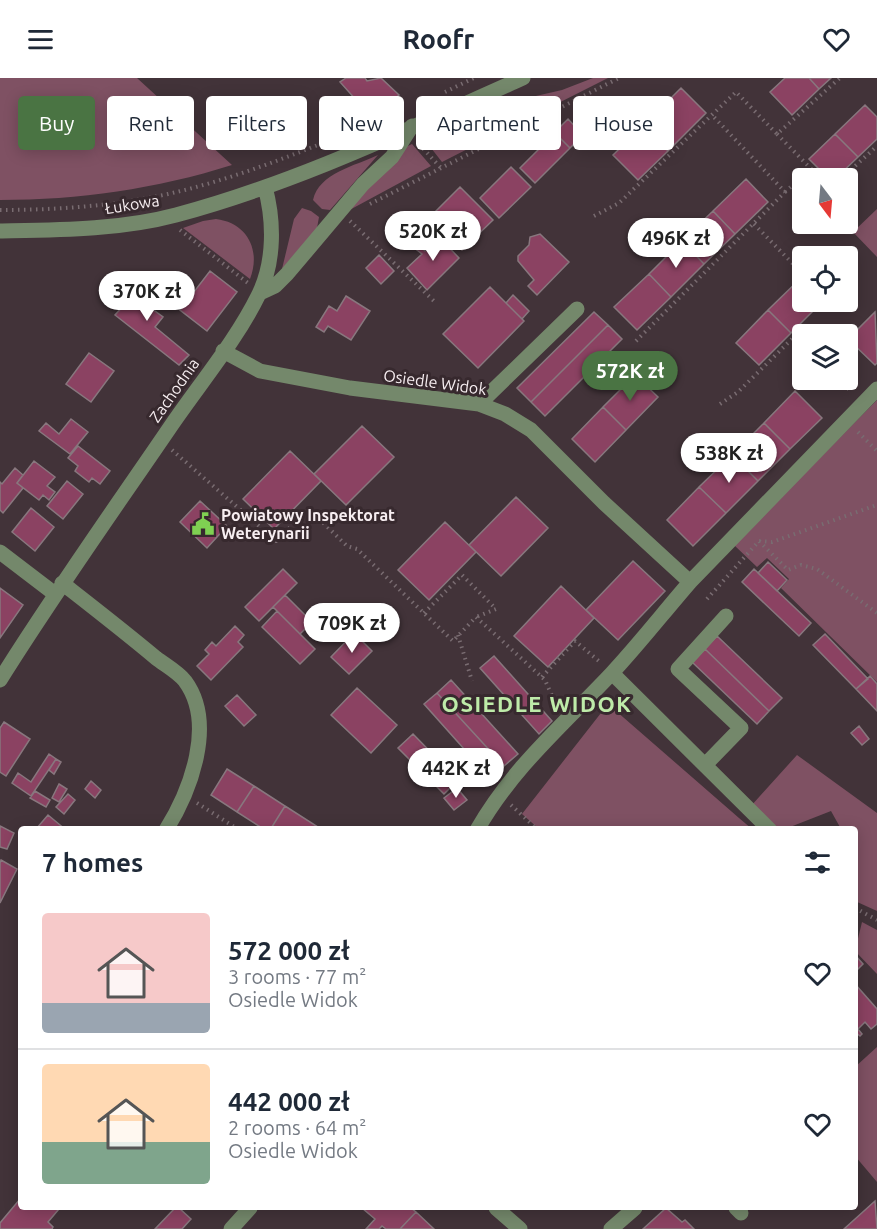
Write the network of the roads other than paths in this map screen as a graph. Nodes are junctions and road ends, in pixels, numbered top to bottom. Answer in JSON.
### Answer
{"nodes":[{"id":1,"x":523,"y":78,"type":"edge"},
{"id":2,"x":412,"y":126,"type":"junction"},
{"id":3,"x":265,"y":187,"type":"junction"},
{"id":4,"x":0,"y":231,"type":"edge"},
{"id":5,"x":260,"y":293,"type":"junction"},
{"id":6,"x":577,"y":309,"type":"dead end"},
{"id":7,"x":223,"y":351,"type":"junction"},
{"id":8,"x":877,"y":389,"type":"edge"},
{"id":9,"x":479,"y":404,"type":"junction"},
{"id":10,"x":0,"y":552,"type":"edge"},
{"id":11,"x":690,"y":582,"type":"junction"},
{"id":12,"x":58,"y":589,"type":"junction"},
{"id":13,"x":726,"y":616,"type":"dead end"},
{"id":14,"x":612,"y":673,"type":"junction"},
{"id":15,"x":0,"y":680,"type":"edge"},
{"id":16,"x":706,"y":764,"type":"junction"},
{"id":17,"x":168,"y":826,"type":"edge"},
{"id":18,"x":479,"y":826,"type":"edge"},
{"id":19,"x":766,"y":826,"type":"edge"},
{"id":20,"x":248,"y":1210,"type":"edge"},
{"id":21,"x":498,"y":1210,"type":"edge"},
{"id":22,"x":633,"y":1210,"type":"edge"},
{"id":23,"x":231,"y":1229,"type":"edge"},
{"id":24,"x":520,"y":1229,"type":"edge"},
{"id":25,"x":612,"y":1229,"type":"edge"}],
"edges":[{"from":1,"to":2,"type":"street"},
{"from":2,"to":3,"type":"street"},
{"from":2,"to":5,"type":"street"},
{"from":3,"to":4,"type":"street","name":"Łukowa"},
{"from":3,"to":5,"type":"street","name":"Zachodnia"},
{"from":5,"to":7,"type":"street","name":"Zachodnia"},
{"from":6,"to":9,"type":"street"},
{"from":7,"to":9,"type":"street","name":"Osiedle Widok"},
{"from":7,"to":12,"type":"street","name":"Zachodnia"},
{"from":8,"to":11,"type":"street"},
{"from":9,"to":11,"type":"street","name":"Osiedle Widok"},
{"from":10,"to":12,"type":"street"},
{"from":11,"to":14,"type":"street"},
{"from":12,"to":15,"type":"street","name":"Zachodnia"},
{"from":12,"to":17,"type":"street"},
{"from":13,"to":16,"type":"street"},
{"from":14,"to":16,"type":"street"},
{"from":14,"to":18,"type":"street"},
{"from":16,"to":19,"type":"street"},
{"from":20,"to":23,"type":"street"},
{"from":21,"to":24,"type":"street"},
{"from":22,"to":25,"type":"street"}]}
